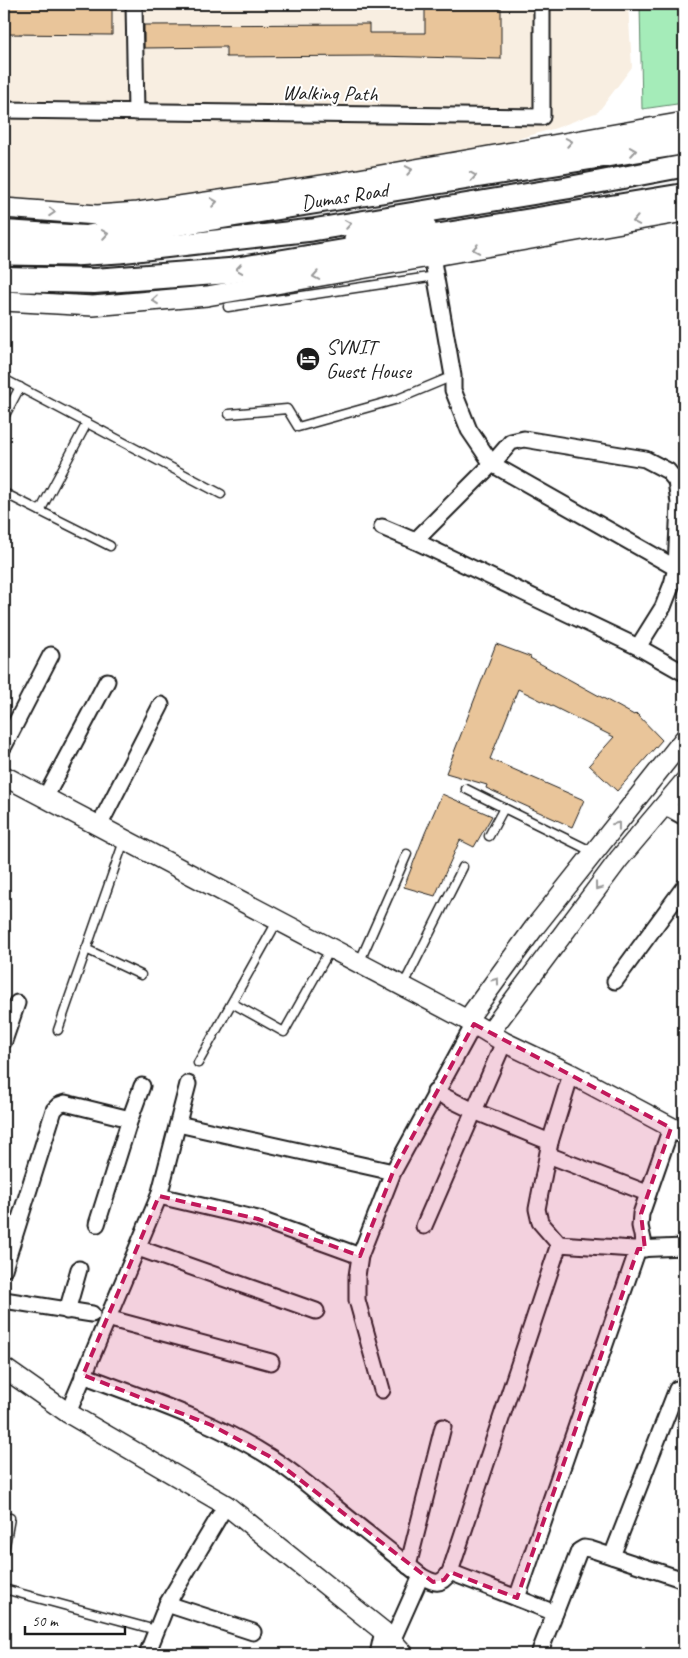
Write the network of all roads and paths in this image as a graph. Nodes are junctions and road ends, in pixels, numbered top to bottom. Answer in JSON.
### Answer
{"nodes":[{"id":1,"x":134,"y":4,"type":"edge"},
{"id":2,"x":542,"y":4,"type":"edge"},
{"id":3,"x":4,"y":110,"type":"edge"},
{"id":4,"x":136,"y":112,"type":"junction"},
{"id":5,"x":684,"y":122,"type":"edge"},
{"id":6,"x":684,"y":142,"type":"edge"},
{"id":7,"x":684,"y":166,"type":"edge"},
{"id":8,"x":684,"y":180,"type":"edge"},
{"id":9,"x":684,"y":196,"type":"edge"},
{"id":10,"x":4,"y":208,"type":"edge"},
{"id":11,"x":684,"y":212,"type":"edge"},
{"id":12,"x":4,"y":233,"type":"edge"},
{"id":13,"x":4,"y":254,"type":"edge"},
{"id":14,"x":432,"y":256,"type":"junction"},
{"id":15,"x":4,"y":266,"type":"edge"},
{"id":16,"x":436,"y":276,"type":"junction"},
{"id":17,"x":4,"y":279,"type":"edge"},
{"id":18,"x":4,"y":301,"type":"edge"},
{"id":19,"x":228,"y":307,"type":"dead end"},
{"id":20,"x":453,"y":376,"type":"junction"},
{"id":21,"x":4,"y":379,"type":"edge"},
{"id":22,"x":20,"y":387,"type":"junction"},
{"id":23,"x":229,"y":414,"type":"dead end"},
{"id":24,"x":4,"y":417,"type":"edge"},
{"id":25,"x":87,"y":423,"type":"junction"},
{"id":26,"x":492,"y":464,"type":"junction"},
{"id":27,"x":4,"y":493,"type":"edge"},
{"id":28,"x":221,"y":494,"type":"dead end"},
{"id":29,"x":40,"y":511,"type":"junction"},
{"id":30,"x":382,"y":527,"type":"dead end"},
{"id":31,"x":415,"y":542,"type":"junction"},
{"id":32,"x":110,"y":546,"type":"dead end"},
{"id":33,"x":676,"y":568,"type":"junction"},
{"id":34,"x":638,"y":648,"type":"junction"},
{"id":35,"x":51,"y":655,"type":"dead end"},
{"id":36,"x":684,"y":673,"type":"edge"},
{"id":37,"x":107,"y":681,"type":"dead end"},
{"id":38,"x":161,"y":705,"type":"dead end"},
{"id":39,"x":684,"y":741,"type":"edge"},
{"id":40,"x":4,"y":746,"type":"edge"},
{"id":41,"x":4,"y":776,"type":"edge"},
{"id":42,"x":684,"y":782,"type":"edge"},
{"id":43,"x":466,"y":788,"type":"dead end"},
{"id":44,"x":45,"y":798,"type":"junction"},
{"id":45,"x":664,"y":806,"type":"junction"},
{"id":46,"x":504,"y":808,"type":"junction"},
{"id":47,"x":684,"y":817,"type":"edge"},
{"id":48,"x":98,"y":826,"type":"junction"},
{"id":49,"x":489,"y":836,"type":"dead end"},
{"id":50,"x":125,"y":840,"type":"junction"},
{"id":51,"x":594,"y":853,"type":"junction"},
{"id":52,"x":407,"y":854,"type":"dead end"},
{"id":53,"x":463,"y":867,"type":"dead end"},
{"id":54,"x":684,"y":887,"type":"edge"},
{"id":55,"x":278,"y":920,"type":"junction"},
{"id":56,"x":331,"y":948,"type":"junction"},
{"id":57,"x":86,"y":949,"type":"junction"},
{"id":58,"x":358,"y":963,"type":"junction"},
{"id":59,"x":141,"y":975,"type":"dead end"},
{"id":60,"x":614,"y":981,"type":"dead end"},
{"id":61,"x":402,"y":986,"type":"junction"},
{"id":62,"x":17,"y":1003,"type":"dead end"},
{"id":63,"x":232,"y":1003,"type":"junction"},
{"id":64,"x":58,"y":1030,"type":"dead end"},
{"id":65,"x":484,"y":1030,"type":"junction"},
{"id":66,"x":4,"y":1041,"type":"edge"},
{"id":67,"x":198,"y":1063,"type":"dead end"},
{"id":68,"x":571,"y":1074,"type":"junction"},
{"id":69,"x":188,"y":1084,"type":"dead end"},
{"id":70,"x":142,"y":1086,"type":"dead end"},
{"id":71,"x":435,"y":1092,"type":"junction"},
{"id":72,"x":474,"y":1111,"type":"junction"},
{"id":73,"x":130,"y":1119,"type":"junction"},
{"id":74,"x":178,"y":1124,"type":"junction"},
{"id":75,"x":678,"y":1131,"type":"edge"},
{"id":76,"x":549,"y":1149,"type":"junction"},
{"id":77,"x":393,"y":1172,"type":"junction"},
{"id":78,"x":647,"y":1193,"type":"junction"},
{"id":79,"x":160,"y":1196,"type":"junction"},
{"id":80,"x":97,"y":1224,"type":"dead end"},
{"id":81,"x":424,"y":1226,"type":"dead end"},
{"id":82,"x":559,"y":1244,"type":"junction"},
{"id":83,"x":684,"y":1247,"type":"edge"},
{"id":84,"x":138,"y":1248,"type":"junction"},
{"id":85,"x":641,"y":1249,"type":"junction"},
{"id":86,"x":360,"y":1256,"type":"junction"},
{"id":87,"x":4,"y":1269,"type":"edge"},
{"id":88,"x":79,"y":1269,"type":"dead end"},
{"id":89,"x":4,"y":1300,"type":"edge"},
{"id":90,"x":67,"y":1311,"type":"junction"},
{"id":91,"x":316,"y":1311,"type":"dead end"},
{"id":92,"x":100,"y":1316,"type":"junction"},
{"id":93,"x":271,"y":1362,"type":"dead end"},
{"id":94,"x":4,"y":1368,"type":"edge"},
{"id":95,"x":84,"y":1375,"type":"junction"},
{"id":96,"x":677,"y":1389,"type":"dead end"},
{"id":97,"x":382,"y":1390,"type":"dead end"},
{"id":98,"x":68,"y":1413,"type":"junction"},
{"id":99,"x":443,"y":1427,"type":"dead end"},
{"id":100,"x":226,"y":1505,"type":"junction"},
{"id":101,"x":10,"y":1518,"type":"dead end"},
{"id":102,"x":4,"y":1551,"type":"edge"},
{"id":103,"x":612,"y":1556,"type":"junction"},
{"id":104,"x":408,"y":1566,"type":"junction"},
{"id":105,"x":450,"y":1572,"type":"junction"},
{"id":106,"x":421,"y":1576,"type":"junction"},
{"id":107,"x":684,"y":1580,"type":"edge"},
{"id":108,"x":4,"y":1589,"type":"edge"},
{"id":109,"x":517,"y":1598,"type":"junction"},
{"id":110,"x":167,"y":1604,"type":"junction"},
{"id":111,"x":555,"y":1613,"type":"junction"},
{"id":112,"x":156,"y":1630,"type":"junction"},
{"id":113,"x":252,"y":1632,"type":"dead end"},
{"id":114,"x":393,"y":1642,"type":"edge"},
{"id":115,"x":147,"y":1654,"type":"edge"},
{"id":116,"x":378,"y":1654,"type":"edge"},
{"id":117,"x":539,"y":1654,"type":"edge"}],
"edges":[{"from":1,"to":4,"type":"street"},
{"from":2,"to":4,"type":"street","name":"Walking Path"},
{"from":3,"to":4,"type":"street","name":"Walking Path"},
{"from":10,"to":5,"type":"street","one_way":true},
{"from":12,"to":6,"type":"main road","name":"Dumas Road","one_way":true},
{"from":13,"to":7,"type":"main road","one_way":true},
{"from":8,"to":15,"type":"main road"},
{"from":9,"to":17,"type":"main road","one_way":true},
{"from":11,"to":14,"type":"street","one_way":true},
{"from":14,"to":16,"type":"street"},
{"from":14,"to":18,"type":"street","one_way":true},
{"from":16,"to":19,"type":"lane"},
{"from":16,"to":20,"type":"street"},
{"from":20,"to":23,"type":"lane"},
{"from":20,"to":26,"type":"street"},
{"from":21,"to":22,"type":"lane"},
{"from":22,"to":24,"type":"lane"},
{"from":22,"to":25,"type":"lane"},
{"from":25,"to":28,"type":"lane"},
{"from":25,"to":29,"type":"lane"},
{"from":26,"to":31,"type":"street"},
{"from":26,"to":33,"type":"street"},
{"from":26,"to":33,"type":"street"},
{"from":27,"to":29,"type":"lane"},
{"from":29,"to":32,"type":"lane"},
{"from":30,"to":31,"type":"street"},
{"from":31,"to":34,"type":"street"},
{"from":33,"to":34,"type":"street"},
{"from":34,"to":36,"type":"street"},
{"from":35,"to":40,"type":"street"},
{"from":37,"to":44,"type":"street"},
{"from":38,"to":48,"type":"street"},
{"from":51,"to":39,"type":"street","one_way":true},
{"from":41,"to":44,"type":"street"},
{"from":42,"to":45,"type":"street"},
{"from":43,"to":46,"type":"lane"},
{"from":44,"to":48,"type":"street"},
{"from":45,"to":47,"type":"street"},
{"from":45,"to":65,"type":"street","one_way":true},
{"from":46,"to":49,"type":"lane"},
{"from":46,"to":51,"type":"lane"},
{"from":48,"to":50,"type":"street"},
{"from":50,"to":55,"type":"street"},
{"from":50,"to":57,"type":"lane"},
{"from":65,"to":51,"type":"street","one_way":true},
{"from":52,"to":58,"type":"lane"},
{"from":53,"to":61,"type":"lane"},
{"from":54,"to":60,"type":"street"},
{"from":55,"to":56,"type":"street"},
{"from":55,"to":63,"type":"lane"},
{"from":56,"to":58,"type":"street"},
{"from":56,"to":63,"type":"lane"},
{"from":57,"to":59,"type":"lane"},
{"from":57,"to":64,"type":"lane"},
{"from":58,"to":61,"type":"street"},
{"from":61,"to":65,"type":"street"},
{"from":62,"to":66,"type":"street"},
{"from":63,"to":67,"type":"lane"},
{"from":65,"to":68,"type":"street"},
{"from":65,"to":71,"type":"street"},
{"from":65,"to":72,"type":"street"},
{"from":68,"to":75,"type":"street"},
{"from":68,"to":76,"type":"street"},
{"from":69,"to":74,"type":"street"},
{"from":70,"to":73,"type":"street"},
{"from":71,"to":72,"type":"street"},
{"from":71,"to":77,"type":"street"},
{"from":72,"to":76,"type":"street"},
{"from":72,"to":81,"type":"street"},
{"from":73,"to":80,"type":"street"},
{"from":73,"to":87,"type":"street"},
{"from":74,"to":77,"type":"street"},
{"from":74,"to":79,"type":"street"},
{"from":75,"to":78,"type":"street"},
{"from":76,"to":78,"type":"street"},
{"from":76,"to":82,"type":"street"},
{"from":77,"to":86,"type":"street"},
{"from":78,"to":85,"type":"street"},
{"from":79,"to":84,"type":"street"},
{"from":79,"to":86,"type":"street"},
{"from":82,"to":85,"type":"street"},
{"from":82,"to":105,"type":"street"},
{"from":83,"to":85,"type":"street"},
{"from":84,"to":91,"type":"street"},
{"from":84,"to":92,"type":"street"},
{"from":85,"to":109,"type":"street"},
{"from":86,"to":97,"type":"street"},
{"from":88,"to":90,"type":"street"},
{"from":89,"to":90,"type":"street"},
{"from":90,"to":92,"type":"street"},
{"from":92,"to":93,"type":"street"},
{"from":92,"to":95,"type":"street"},
{"from":94,"to":98,"type":"street"},
{"from":95,"to":98,"type":"street"},
{"from":95,"to":104,"type":"street"},
{"from":96,"to":103,"type":"street"},
{"from":98,"to":100,"type":"street"},
{"from":99,"to":104,"type":"street"},
{"from":100,"to":110,"type":"street"},
{"from":100,"to":114,"type":"street"},
{"from":101,"to":102,"type":"lane"},
{"from":103,"to":107,"type":"street"},
{"from":103,"to":111,"type":"street"},
{"from":104,"to":106,"type":"street"},
{"from":105,"to":106,"type":"street"},
{"from":105,"to":109,"type":"street"},
{"from":106,"to":114,"type":"street"},
{"from":108,"to":112,"type":"lane"},
{"from":109,"to":111,"type":"street"},
{"from":110,"to":112,"type":"street"},
{"from":110,"to":113,"type":"street"},
{"from":111,"to":117,"type":"street"},
{"from":112,"to":115,"type":"street"},
{"from":114,"to":116,"type":"street"}]}
